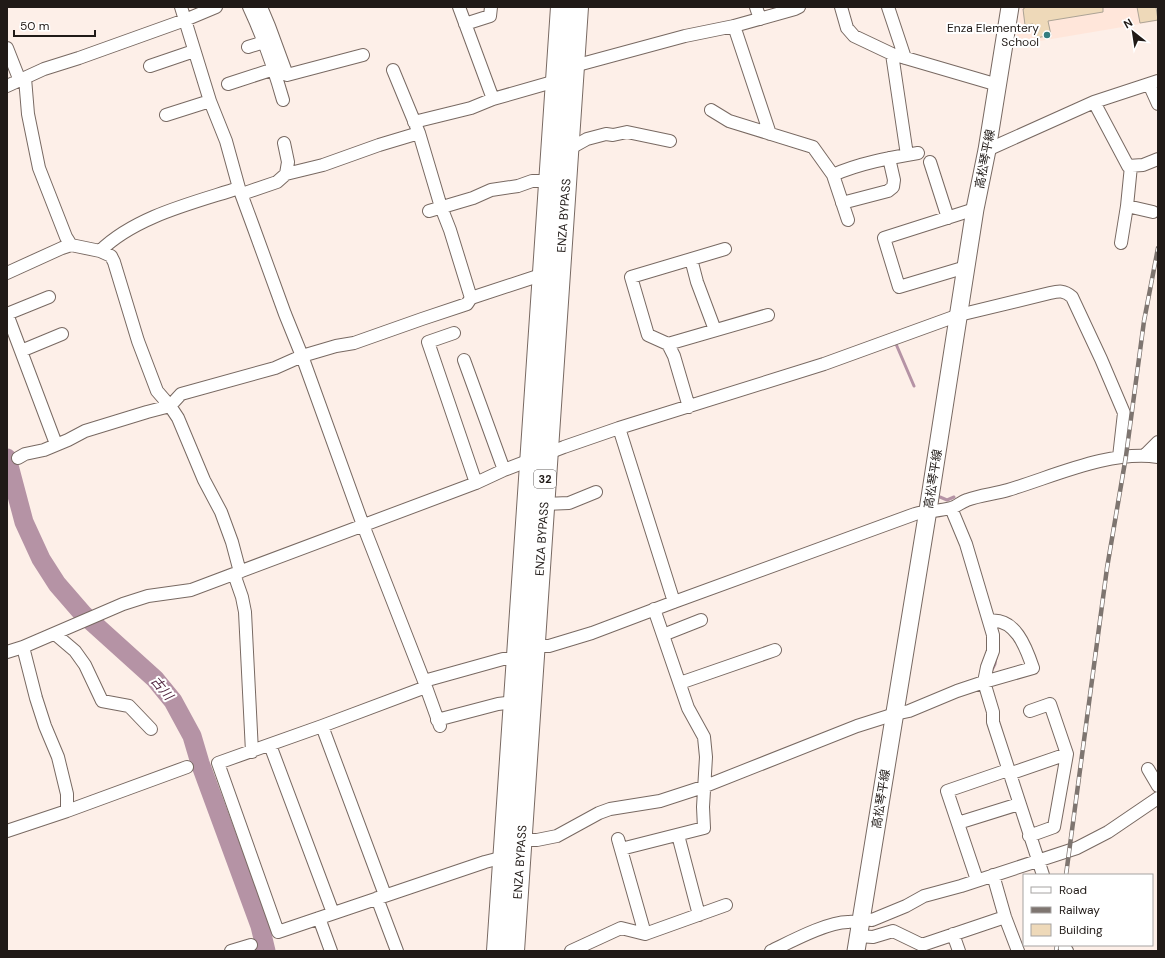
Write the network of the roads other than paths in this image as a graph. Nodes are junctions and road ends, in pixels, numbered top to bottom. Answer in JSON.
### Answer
{"nodes":[{"id":1,"x":181,"y":7,"type":"edge"},
{"id":2,"x":216,"y":7,"type":"edge"},
{"id":3,"x":249,"y":7,"type":"edge"},
{"id":4,"x":261,"y":7,"type":"edge"},
{"id":5,"x":459,"y":7,"type":"edge"},
{"id":6,"x":491,"y":7,"type":"edge"},
{"id":7,"x":561,"y":7,"type":"edge"},
{"id":8,"x":578,"y":7,"type":"edge"},
{"id":9,"x":756,"y":7,"type":"edge"},
{"id":10,"x":799,"y":7,"type":"edge"},
{"id":11,"x":841,"y":7,"type":"edge"},
{"id":12,"x":888,"y":7,"type":"edge"},
{"id":13,"x":1010,"y":7,"type":"edge"},
{"id":14,"x":760,"y":19,"type":"junction"},
{"id":15,"x":185,"y":20,"type":"junction"},
{"id":16,"x":464,"y":24,"type":"junction"},
{"id":17,"x":734,"y":26,"type":"junction"},
{"id":18,"x":264,"y":42,"type":"junction"},
{"id":19,"x":248,"y":47,"type":"dead end"},
{"id":20,"x":7,"y":48,"type":"edge"},
{"id":21,"x":194,"y":50,"type":"junction"},
{"id":22,"x":892,"y":54,"type":"junction"},
{"id":23,"x":364,"y":55,"type":"dead end"},
{"id":24,"x":905,"y":58,"type":"junction"},
{"id":25,"x":150,"y":66,"type":"dead end"},
{"id":26,"x":574,"y":66,"type":"junction"},
{"id":27,"x":274,"y":69,"type":"junction"},
{"id":28,"x":393,"y":70,"type":"dead end"},
{"id":29,"x":22,"y":80,"type":"junction"},
{"id":30,"x":556,"y":81,"type":"junction"},
{"id":31,"x":1153,"y":83,"type":"edge"},
{"id":32,"x":228,"y":84,"type":"dead end"},
{"id":33,"x":7,"y":86,"type":"edge"},
{"id":34,"x":998,"y":86,"type":"junction"},
{"id":35,"x":493,"y":99,"type":"junction"},
{"id":36,"x":283,"y":100,"type":"dead end"},
{"id":37,"x":210,"y":101,"type":"junction"},
{"id":38,"x":1094,"y":102,"type":"junction"},
{"id":39,"x":1158,"y":104,"type":"edge"},
{"id":40,"x":711,"y":110,"type":"dead end"},
{"id":41,"x":166,"y":115,"type":"dead end"},
{"id":42,"x":414,"y":122,"type":"junction"},
{"id":43,"x":419,"y":133,"type":"junction"},
{"id":44,"x":770,"y":134,"type":"junction"},
{"id":45,"x":670,"y":141,"type":"dead end"},
{"id":46,"x":284,"y":143,"type":"dead end"},
{"id":47,"x":569,"y":149,"type":"junction"},
{"id":48,"x":987,"y":150,"type":"junction"},
{"id":49,"x":889,"y":158,"type":"junction"},
{"id":50,"x":1158,"y":159,"type":"edge"},
{"id":51,"x":930,"y":162,"type":"dead end"},
{"id":52,"x":1131,"y":166,"type":"junction"},
{"id":53,"x":286,"y":174,"type":"junction"},
{"id":54,"x":833,"y":175,"type":"junction"},
{"id":55,"x":550,"y":181,"type":"junction"},
{"id":56,"x":241,"y":191,"type":"junction"},
{"id":57,"x":842,"y":203,"type":"junction"},
{"id":58,"x":1128,"y":206,"type":"junction"},
{"id":59,"x":441,"y":207,"type":"junction"},
{"id":60,"x":975,"y":209,"type":"junction"},
{"id":61,"x":428,"y":211,"type":"dead end"},
{"id":62,"x":1154,"y":212,"type":"dead end"},
{"id":63,"x":948,"y":218,"type":"junction"},
{"id":64,"x":848,"y":220,"type":"dead end"},
{"id":65,"x":1121,"y":243,"type":"dead end"},
{"id":66,"x":71,"y":245,"type":"junction"},
{"id":67,"x":725,"y":249,"type":"dead end"},
{"id":68,"x":100,"y":251,"type":"junction"},
{"id":69,"x":691,"y":259,"type":"junction"},
{"id":70,"x":966,"y":267,"type":"junction"},
{"id":71,"x":7,"y":273,"type":"edge"},
{"id":72,"x":544,"y":274,"type":"junction"},
{"id":73,"x":49,"y":297,"type":"dead end"},
{"id":74,"x":471,"y":298,"type":"junction"},
{"id":75,"x":7,"y":314,"type":"edge"},
{"id":76,"x":768,"y":315,"type":"dead end"},
{"id":77,"x":959,"y":315,"type":"junction"},
{"id":78,"x":715,"y":330,"type":"junction"},
{"id":79,"x":454,"y":333,"type":"dead end"},
{"id":80,"x":62,"y":334,"type":"dead end"},
{"id":81,"x":668,"y":344,"type":"junction"},
{"id":82,"x":21,"y":351,"type":"junction"},
{"id":83,"x":302,"y":356,"type":"junction"},
{"id":84,"x":464,"y":360,"type":"dead end"},
{"id":85,"x":170,"y":406,"type":"junction"},
{"id":86,"x":689,"y":406,"type":"junction"},
{"id":87,"x":619,"y":428,"type":"junction"},
{"id":88,"x":1158,"y":442,"type":"edge"},
{"id":89,"x":56,"y":444,"type":"junction"},
{"id":90,"x":1145,"y":455,"type":"junction"},
{"id":91,"x":539,"y":457,"type":"junction"},
{"id":92,"x":1119,"y":457,"type":"junction"},
{"id":93,"x":1158,"y":457,"type":"edge"},
{"id":94,"x":18,"y":458,"type":"dead end"},
{"id":95,"x":504,"y":470,"type":"junction"},
{"id":96,"x":476,"y":483,"type":"junction"},
{"id":97,"x":596,"y":492,"type":"dead end"},
{"id":98,"x":544,"y":504,"type":"junction"},
{"id":99,"x":951,"y":508,"type":"junction"},
{"id":100,"x":928,"y":510,"type":"junction"},
{"id":101,"x":363,"y":525,"type":"junction"},
{"id":102,"x":237,"y":573,"type":"junction"},
{"id":103,"x":674,"y":602,"type":"junction"},
{"id":104,"x":654,"y":609,"type":"junction"},
{"id":105,"x":701,"y":620,"type":"dead end"},
{"id":106,"x":989,"y":620,"type":"junction"},
{"id":107,"x":55,"y":634,"type":"junction"},
{"id":108,"x":663,"y":635,"type":"junction"},
{"id":109,"x":534,"y":646,"type":"junction"},
{"id":110,"x":24,"y":647,"type":"junction"},
{"id":111,"x":775,"y":650,"type":"dead end"},
{"id":112,"x":7,"y":652,"type":"edge"},
{"id":113,"x":517,"y":659,"type":"junction"},
{"id":114,"x":984,"y":682,"type":"junction"},
{"id":115,"x":425,"y":684,"type":"junction"},
{"id":116,"x":680,"y":684,"type":"junction"},
{"id":117,"x":514,"y":702,"type":"junction"},
{"id":118,"x":1030,"y":712,"type":"dead end"},
{"id":119,"x":895,"y":714,"type":"junction"},
{"id":120,"x":322,"y":726,"type":"junction"},
{"id":121,"x":151,"y":729,"type":"dead end"},
{"id":122,"x":270,"y":745,"type":"junction"},
{"id":123,"x":252,"y":752,"type":"junction"},
{"id":124,"x":1067,"y":754,"type":"junction"},
{"id":125,"x":187,"y":767,"type":"dead end"},
{"id":126,"x":1148,"y":769,"type":"dead end"},
{"id":127,"x":1009,"y":772,"type":"junction"},
{"id":128,"x":1158,"y":786,"type":"edge"},
{"id":129,"x":704,"y":788,"type":"junction"},
{"id":130,"x":1158,"y":798,"type":"edge"},
{"id":131,"x":1019,"y":804,"type":"junction"},
{"id":132,"x":67,"y":811,"type":"junction"},
{"id":133,"x":958,"y":823,"type":"junction"},
{"id":134,"x":7,"y":831,"type":"edge"},
{"id":135,"x":678,"y":835,"type":"junction"},
{"id":136,"x":1029,"y":836,"type":"junction"},
{"id":137,"x":522,"y":840,"type":"junction"},
{"id":138,"x":504,"y":857,"type":"junction"},
{"id":139,"x":1037,"y":860,"type":"junction"},
{"id":140,"x":1042,"y":874,"type":"edge"},
{"id":141,"x":993,"y":875,"type":"junction"},
{"id":142,"x":977,"y":880,"type":"junction"},
{"id":143,"x":381,"y":896,"type":"junction"},
{"id":144,"x":726,"y":906,"type":"dead end"},
{"id":145,"x":333,"y":913,"type":"junction"},
{"id":146,"x":700,"y":915,"type":"junction"},
{"id":147,"x":1005,"y":917,"type":"junction"},
{"id":148,"x":319,"y":918,"type":"junction"},
{"id":149,"x":859,"y":932,"type":"edge"},
{"id":150,"x":645,"y":934,"type":"junction"},
{"id":151,"x":953,"y":934,"type":"junction"},
{"id":152,"x":251,"y":944,"type":"dead end"},
{"id":153,"x":911,"y":946,"type":"edge"},
{"id":154,"x":231,"y":951,"type":"edge"},
{"id":155,"x":331,"y":951,"type":"edge"},
{"id":156,"x":397,"y":951,"type":"edge"},
{"id":157,"x":497,"y":951,"type":"edge"},
{"id":158,"x":514,"y":951,"type":"edge"},
{"id":159,"x":571,"y":951,"type":"edge"},
{"id":160,"x":771,"y":951,"type":"edge"},
{"id":161,"x":959,"y":951,"type":"edge"},
{"id":162,"x":1018,"y":951,"type":"edge"}],
"edges":[{"from":1,"to":15,"type":"street"},
{"from":2,"to":15,"type":"street"},
{"from":3,"to":18,"type":"street"},
{"from":4,"to":23,"type":"street"},
{"from":5,"to":16,"type":"street"},
{"from":6,"to":16,"type":"street"},
{"from":7,"to":30,"type":"highway","name":"ENZA BYPASS","number":"32"},
{"from":8,"to":26,"type":"highway","name":"ENZA BYPASS","number":"32"},
{"from":9,"to":14,"type":"street"},
{"from":10,"to":14,"type":"street"},
{"from":11,"to":22,"type":"street"},
{"from":12,"to":24,"type":"street"},
{"from":13,"to":34,"type":"main road","name":"高松琴平線"},
{"from":14,"to":17,"type":"street"},
{"from":15,"to":21,"type":"street"},
{"from":15,"to":29,"type":"street"},
{"from":16,"to":35,"type":"street"},
{"from":17,"to":26,"type":"street"},
{"from":17,"to":44,"type":"street"},
{"from":18,"to":19,"type":"street"},
{"from":18,"to":27,"type":"street"},
{"from":20,"to":29,"type":"street"},
{"from":21,"to":25,"type":"street"},
{"from":21,"to":37,"type":"street"},
{"from":22,"to":24,"type":"street"},
{"from":22,"to":49,"type":"street"},
{"from":24,"to":34,"type":"street"},
{"from":26,"to":47,"type":"highway","name":"ENZA BYPASS","number":"32"},
{"from":27,"to":32,"type":"street"},
{"from":27,"to":36,"type":"street"},
{"from":28,"to":42,"type":"street"},
{"from":29,"to":33,"type":"street"},
{"from":29,"to":66,"type":"street"},
{"from":30,"to":35,"type":"street"},
{"from":30,"to":55,"type":"highway","name":"ENZA BYPASS","number":"32"},
{"from":31,"to":38,"type":"street"},
{"from":31,"to":39,"type":"street"},
{"from":34,"to":48,"type":"main road","name":"高松琴平線"},
{"from":35,"to":42,"type":"street"},
{"from":37,"to":41,"type":"street"},
{"from":37,"to":56,"type":"street"},
{"from":38,"to":48,"type":"street"},
{"from":38,"to":52,"type":"street"},
{"from":40,"to":44,"type":"street"},
{"from":42,"to":43,"type":"street"},
{"from":43,"to":53,"type":"street"},
{"from":43,"to":59,"type":"street"},
{"from":44,"to":54,"type":"street"},
{"from":45,"to":47,"type":"street"},
{"from":46,"to":53,"type":"street"},
{"from":47,"to":91,"type":"highway","name":"ENZA BYPASS","number":"32"},
{"from":48,"to":60,"type":"main road","name":"高松琴平線"},
{"from":49,"to":54,"type":"street"},
{"from":49,"to":57,"type":"street"},
{"from":50,"to":52,"type":"street"},
{"from":51,"to":63,"type":"street"},
{"from":52,"to":58,"type":"street"},
{"from":53,"to":56,"type":"street"},
{"from":54,"to":57,"type":"street"},
{"from":55,"to":59,"type":"street"},
{"from":55,"to":72,"type":"highway","name":"ENZA BYPASS","number":"32"},
{"from":56,"to":68,"type":"street"},
{"from":56,"to":83,"type":"street"},
{"from":57,"to":64,"type":"street"},
{"from":58,"to":62,"type":"street"},
{"from":58,"to":65,"type":"street"},
{"from":59,"to":61,"type":"street"},
{"from":59,"to":74,"type":"street"},
{"from":60,"to":63,"type":"street"},
{"from":60,"to":70,"type":"main road","name":"高松琴平線"},
{"from":63,"to":70,"type":"street"},
{"from":66,"to":68,"type":"street"},
{"from":66,"to":71,"type":"street"},
{"from":67,"to":69,"type":"street"},
{"from":68,"to":85,"type":"street"},
{"from":69,"to":78,"type":"street"},
{"from":69,"to":81,"type":"street"},
{"from":70,"to":77,"type":"main road","name":"高松琴平線"},
{"from":72,"to":74,"type":"street"},
{"from":72,"to":91,"type":"highway","name":"ENZA BYPASS","number":"32"},
{"from":73,"to":75,"type":"street"},
{"from":74,"to":83,"type":"street"},
{"from":75,"to":82,"type":"street"},
{"from":76,"to":78,"type":"street"},
{"from":77,"to":86,"type":"street"},
{"from":77,"to":92,"type":"street"},
{"from":77,"to":100,"type":"main road","name":"高松琴平線"},
{"from":78,"to":81,"type":"street"},
{"from":79,"to":96,"type":"street"},
{"from":80,"to":82,"type":"street"},
{"from":81,"to":86,"type":"street"},
{"from":82,"to":89,"type":"street"},
{"from":83,"to":85,"type":"street"},
{"from":83,"to":101,"type":"street"},
{"from":84,"to":95,"type":"street"},
{"from":85,"to":89,"type":"street"},
{"from":85,"to":102,"type":"street"},
{"from":86,"to":87,"type":"street"},
{"from":87,"to":91,"type":"street"},
{"from":87,"to":103,"type":"street"},
{"from":88,"to":90,"type":"street"},
{"from":89,"to":94,"type":"street"},
{"from":90,"to":92,"type":"street"},
{"from":90,"to":93,"type":"street"},
{"from":91,"to":95,"type":"street"},
{"from":91,"to":98,"type":"highway","name":"ENZA BYPASS","number":"32"},
{"from":91,"to":113,"type":"highway","name":"ENZA BYPASS","number":"32"},
{"from":92,"to":99,"type":"street"},
{"from":95,"to":96,"type":"street"},
{"from":96,"to":101,"type":"street"},
{"from":97,"to":98,"type":"street"},
{"from":98,"to":109,"type":"highway","name":"ENZA BYPASS","number":"32"},
{"from":99,"to":100,"type":"street"},
{"from":99,"to":106,"type":"street"},
{"from":100,"to":103,"type":"street"},
{"from":100,"to":119,"type":"main road","name":"高松琴平線"},
{"from":101,"to":102,"type":"street"},
{"from":101,"to":115,"type":"street"},
{"from":102,"to":107,"type":"street"},
{"from":102,"to":123,"type":"street"},
{"from":103,"to":104,"type":"street"},
{"from":104,"to":108,"type":"street"},
{"from":104,"to":109,"type":"street"},
{"from":105,"to":108,"type":"street"},
{"from":106,"to":114,"type":"street"},
{"from":106,"to":114,"type":"street"},
{"from":107,"to":110,"type":"street"},
{"from":107,"to":121,"type":"street"},
{"from":108,"to":116,"type":"street"},
{"from":109,"to":113,"type":"highway"},
{"from":109,"to":137,"type":"highway","name":"ENZA BYPASS","number":"32"},
{"from":110,"to":112,"type":"street"},
{"from":110,"to":132,"type":"street"},
{"from":111,"to":116,"type":"street"},
{"from":113,"to":115,"type":"street"},
{"from":113,"to":117,"type":"highway","name":"ENZA BYPASS","number":"32"},
{"from":114,"to":119,"type":"street"},
{"from":114,"to":127,"type":"street"},
{"from":115,"to":117,"type":"street"},
{"from":115,"to":120,"type":"street"},
{"from":116,"to":129,"type":"street"},
{"from":117,"to":138,"type":"highway","name":"ENZA BYPASS","number":"32"},
{"from":118,"to":124,"type":"street"},
{"from":119,"to":129,"type":"street"},
{"from":119,"to":149,"type":"main road","name":"高松琴平線"},
{"from":120,"to":122,"type":"street"},
{"from":120,"to":143,"type":"street"},
{"from":122,"to":123,"type":"street"},
{"from":122,"to":145,"type":"street"},
{"from":123,"to":148,"type":"street"},
{"from":124,"to":127,"type":"street"},
{"from":124,"to":136,"type":"street"},
{"from":125,"to":132,"type":"street"},
{"from":126,"to":128,"type":"street"},
{"from":127,"to":131,"type":"street"},
{"from":127,"to":133,"type":"street"},
{"from":129,"to":135,"type":"street"},
{"from":129,"to":137,"type":"street"},
{"from":130,"to":139,"type":"street"},
{"from":131,"to":133,"type":"street"},
{"from":131,"to":136,"type":"street"},
{"from":132,"to":134,"type":"street"},
{"from":133,"to":142,"type":"street"},
{"from":135,"to":146,"type":"street"},
{"from":135,"to":150,"type":"street"},
{"from":136,"to":139,"type":"street"},
{"from":137,"to":138,"type":"highway"},
{"from":137,"to":158,"type":"highway","name":"ENZA BYPASS","number":"32"},
{"from":138,"to":143,"type":"street"},
{"from":138,"to":157,"type":"highway","name":"ENZA BYPASS","number":"32"},
{"from":139,"to":140,"type":"street"},
{"from":139,"to":141,"type":"street"},
{"from":141,"to":142,"type":"street"},
{"from":141,"to":147,"type":"street"},
{"from":142,"to":149,"type":"street"},
{"from":143,"to":145,"type":"street"},
{"from":143,"to":156,"type":"street"},
{"from":144,"to":146,"type":"street"},
{"from":145,"to":148,"type":"street"},
{"from":146,"to":150,"type":"street"},
{"from":147,"to":151,"type":"street"},
{"from":147,"to":162,"type":"street"},
{"from":148,"to":155,"type":"street"},
{"from":149,"to":153,"type":"street"},
{"from":149,"to":160,"type":"street"},
{"from":150,"to":159,"type":"street"},
{"from":151,"to":153,"type":"street"},
{"from":151,"to":161,"type":"street"},
{"from":152,"to":154,"type":"street"}]}
